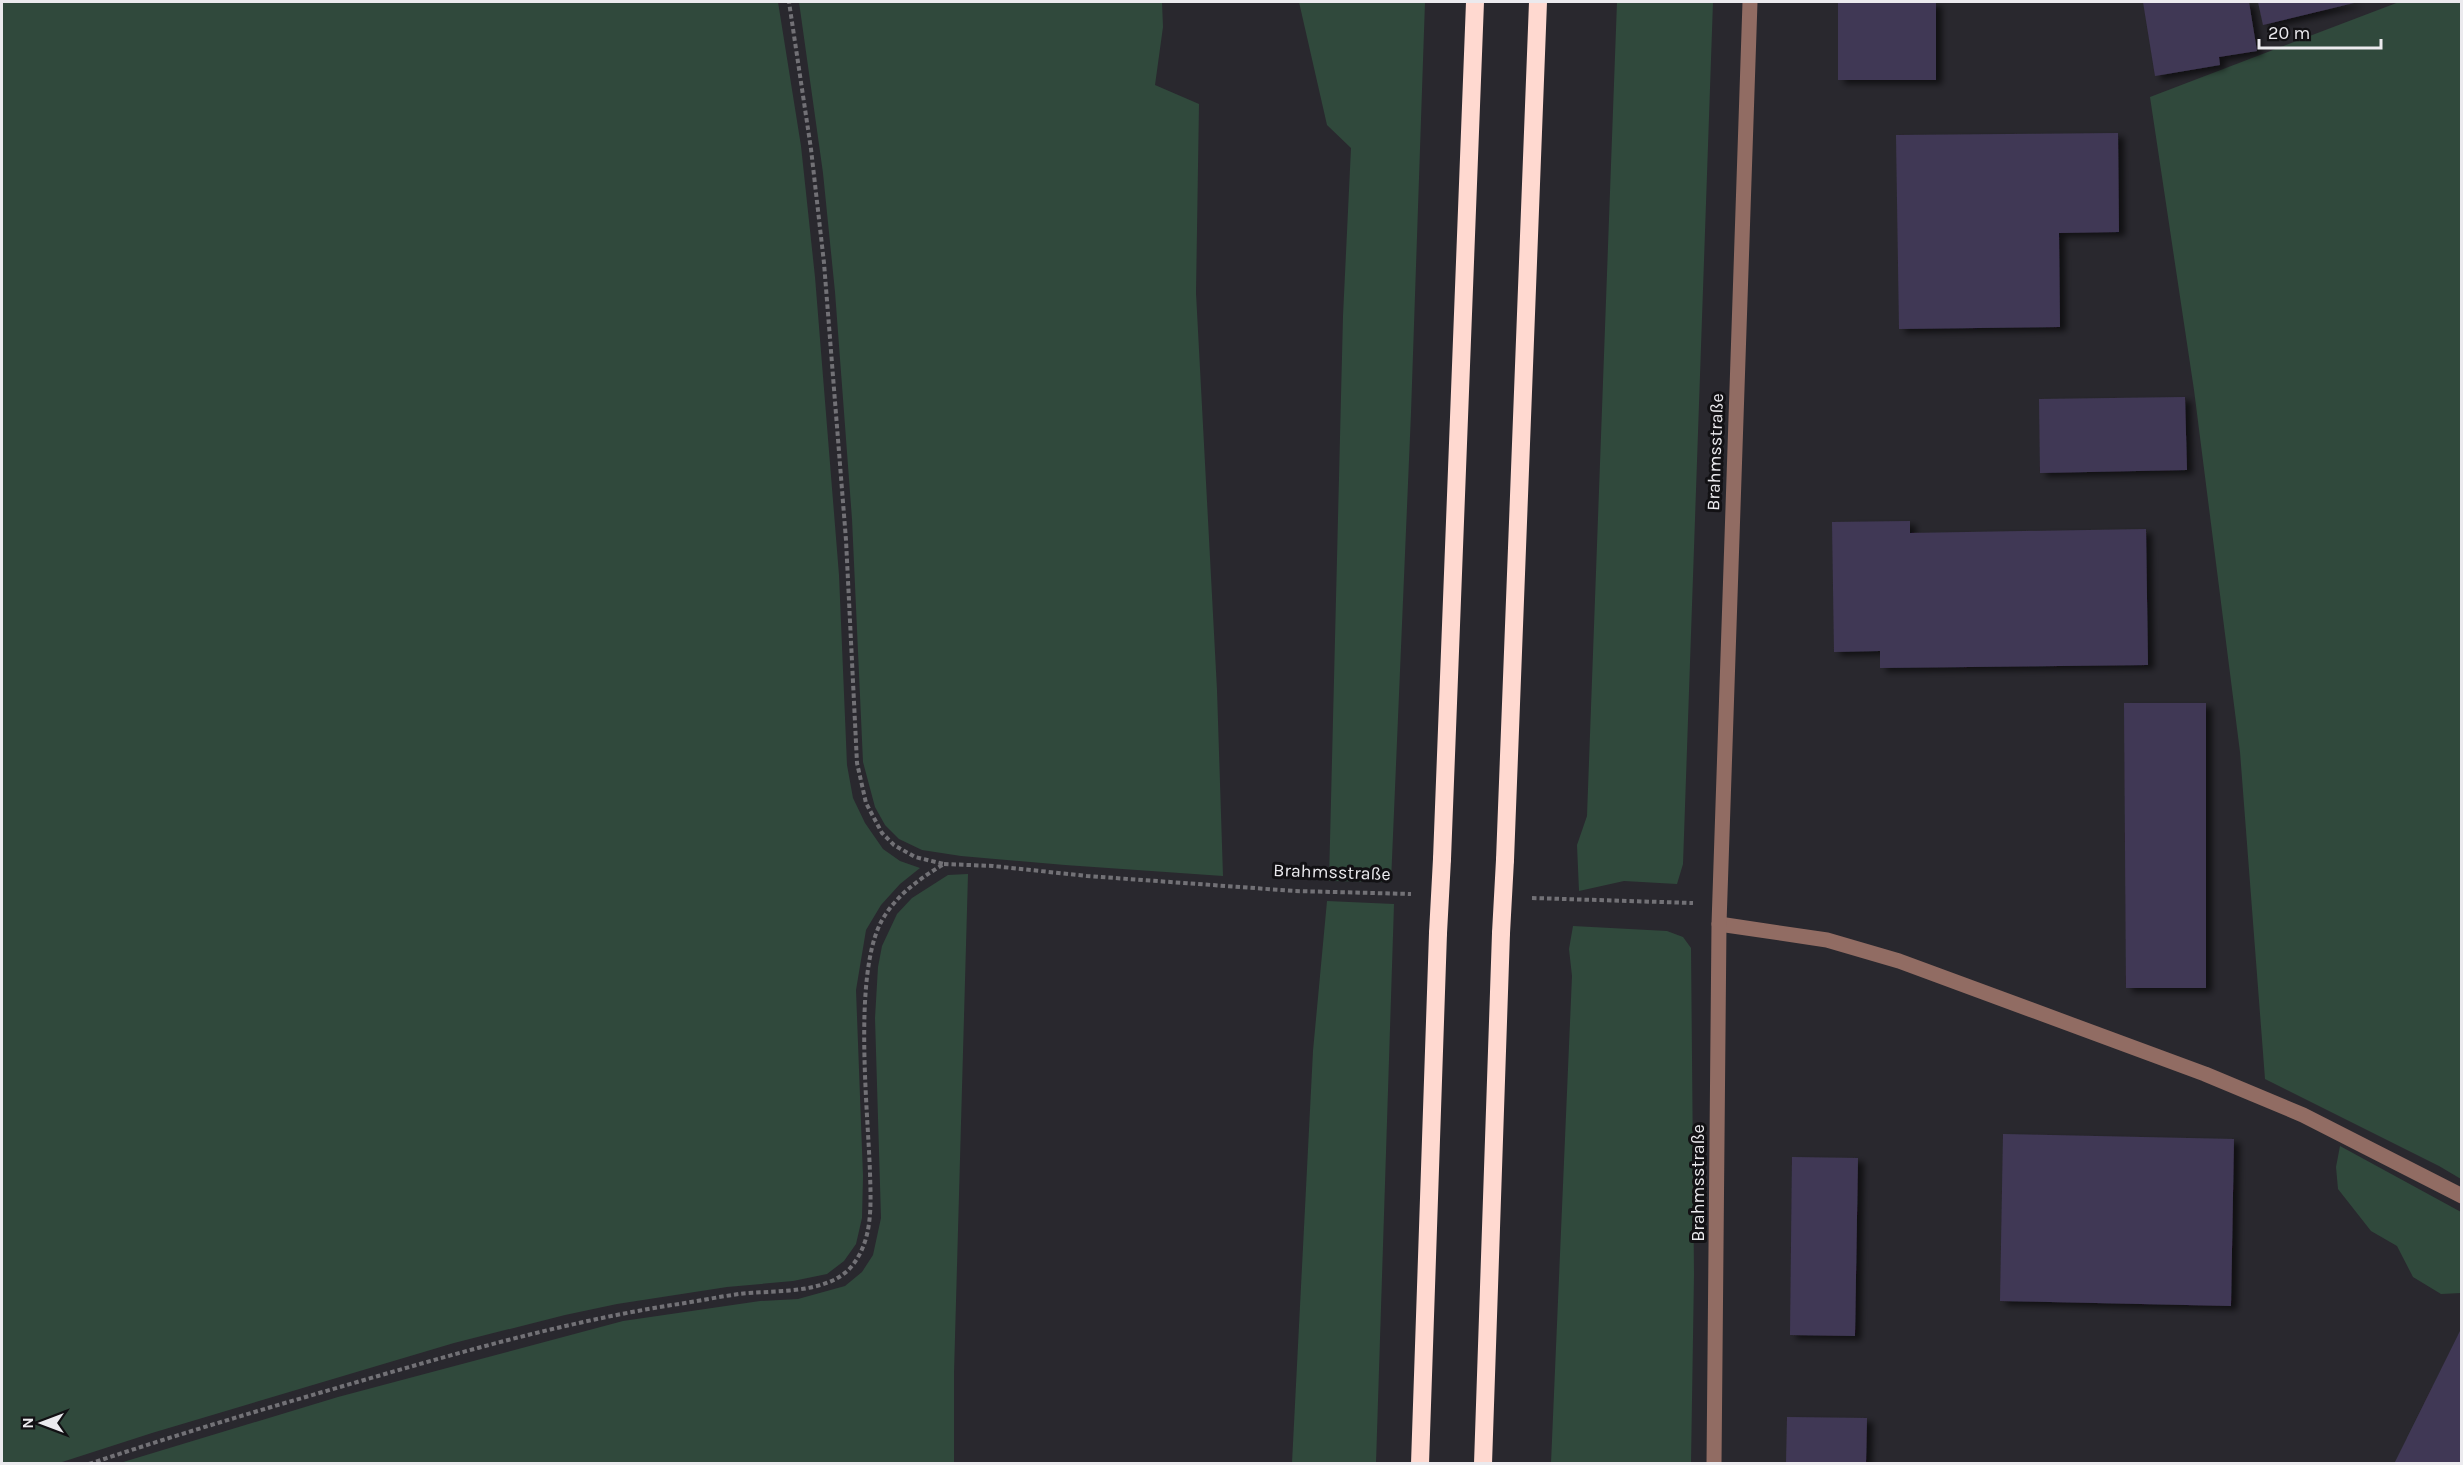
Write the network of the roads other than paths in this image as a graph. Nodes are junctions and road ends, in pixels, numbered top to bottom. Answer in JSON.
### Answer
{"nodes":[{"id":1,"x":1475,"y":2,"type":"edge"},
{"id":2,"x":1538,"y":2,"type":"edge"},
{"id":3,"x":1750,"y":2,"type":"edge"},
{"id":4,"x":1719,"y":924,"type":"junction"},
{"id":5,"x":2462,"y":1196,"type":"edge"},
{"id":6,"x":1420,"y":1464,"type":"edge"},
{"id":7,"x":1483,"y":1464,"type":"edge"},
{"id":8,"x":1714,"y":1464,"type":"edge"}],
"edges":[{"from":1,"to":6,"type":"highway","bridge":true},
{"from":2,"to":7,"type":"highway","bridge":true},
{"from":3,"to":4,"type":"street","name":"Brahmsstraße"},
{"from":4,"to":5,"type":"street"},
{"from":4,"to":8,"type":"street","name":"Brahmsstraße"}]}
